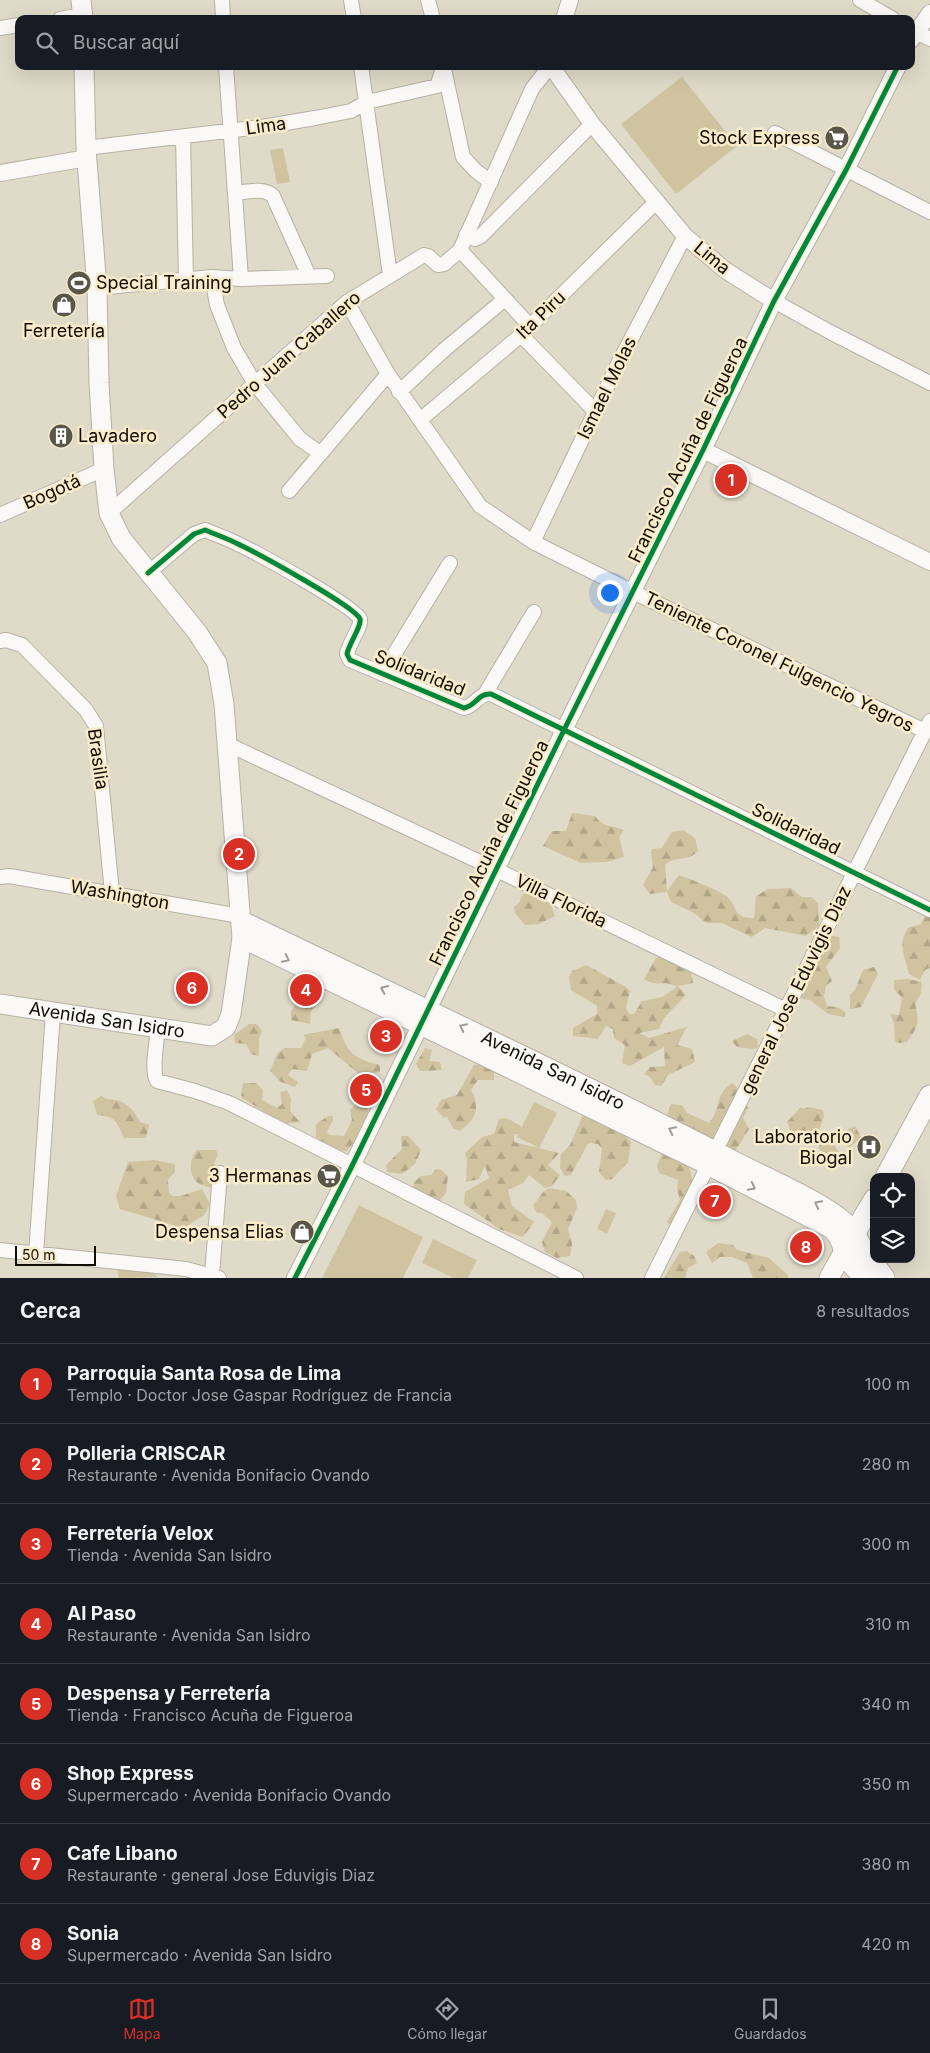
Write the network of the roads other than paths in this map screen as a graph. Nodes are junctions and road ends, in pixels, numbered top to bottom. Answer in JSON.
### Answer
{"nodes":[{"id":1,"x":222,"y":0,"type":"edge"},
{"id":2,"x":351,"y":0,"type":"edge"},
{"id":3,"x":428,"y":0,"type":"edge"},
{"id":4,"x":570,"y":0,"type":"edge"},
{"id":5,"x":860,"y":0,"type":"edge"},
{"id":6,"x":930,"y":13,"type":"edge"},
{"id":7,"x":223,"y":15,"type":"edge"},
{"id":8,"x":353,"y":15,"type":"edge"},
{"id":9,"x":432,"y":15,"type":"edge"},
{"id":10,"x":565,"y":15,"type":"edge"},
{"id":11,"x":886,"y":15,"type":"edge"},
{"id":12,"x":15,"y":26,"type":"edge"},
{"id":13,"x":0,"y":28,"type":"edge"},
{"id":14,"x":917,"y":35,"type":"edge"},
{"id":15,"x":84,"y":70,"type":"edge"},
{"id":16,"x":226,"y":70,"type":"edge"},
{"id":17,"x":362,"y":70,"type":"edge"},
{"id":18,"x":443,"y":70,"type":"edge"},
{"id":19,"x":445,"y":70,"type":"edge"},
{"id":20,"x":547,"y":70,"type":"edge"},
{"id":21,"x":553,"y":70,"type":"edge"},
{"id":22,"x":896,"y":70,"type":"edge"},
{"id":23,"x":367,"y":102,"type":"junction"},
{"id":24,"x":592,"y":124,"type":"junction"},
{"id":25,"x":230,"y":131,"type":"junction"},
{"id":26,"x":775,"y":133,"type":"dead end"},
{"id":27,"x":183,"y":136,"type":"junction"},
{"id":28,"x":87,"y":153,"type":"junction"},
{"id":29,"x":846,"y":170,"type":"junction"},
{"id":30,"x":0,"y":172,"type":"edge"},
{"id":31,"x":491,"y":182,"type":"junction"},
{"id":32,"x":235,"y":193,"type":"junction"},
{"id":33,"x":656,"y":202,"type":"junction"},
{"id":34,"x":930,"y":212,"type":"edge"},
{"id":35,"x":466,"y":235,"type":"junction"},
{"id":36,"x":685,"y":236,"type":"junction"},
{"id":37,"x":460,"y":250,"type":"junction"},
{"id":38,"x":390,"y":275,"type":"junction"},
{"id":39,"x":308,"y":276,"type":"junction"},
{"id":40,"x":327,"y":276,"type":"dead end"},
{"id":41,"x":212,"y":277,"type":"junction"},
{"id":42,"x":186,"y":280,"type":"junction"},
{"id":43,"x":240,"y":280,"type":"junction"},
{"id":44,"x":97,"y":288,"type":"junction"},
{"id":45,"x":505,"y":299,"type":"junction"},
{"id":46,"x":774,"y":301,"type":"junction"},
{"id":47,"x":347,"y":302,"type":"junction"},
{"id":48,"x":526,"y":330,"type":"junction"},
{"id":49,"x":388,"y":374,"type":"junction"},
{"id":50,"x":930,"y":383,"type":"edge"},
{"id":51,"x":255,"y":384,"type":"junction"},
{"id":52,"x":399,"y":392,"type":"junction"},
{"id":53,"x":596,"y":412,"type":"junction"},
{"id":54,"x":420,"y":420,"type":"junction"},
{"id":55,"x":704,"y":450,"type":"junction"},
{"id":56,"x":320,"y":453,"type":"junction"},
{"id":57,"x":104,"y":469,"type":"junction"},
{"id":58,"x":289,"y":491,"type":"dead end"},
{"id":59,"x":109,"y":513,"type":"junction"},
{"id":60,"x":0,"y":515,"type":"edge"},
{"id":61,"x":533,"y":542,"type":"junction"},
{"id":62,"x":930,"y":562,"type":"edge"},
{"id":63,"x":450,"y":563,"type":"dead end"},
{"id":64,"x":148,"y":573,"type":"junction"},
{"id":65,"x":634,"y":592,"type":"junction"},
{"id":66,"x":534,"y":612,"type":"dead end"},
{"id":67,"x":0,"y":641,"type":"edge"},
{"id":68,"x":382,"y":674,"type":"junction"},
{"id":69,"x":485,"y":694,"type":"junction"},
{"id":70,"x":927,"y":726,"type":"edge"},
{"id":71,"x":564,"y":730,"type":"junction"},
{"id":72,"x":227,"y":744,"type":"junction"},
{"id":73,"x":496,"y":870,"type":"junction"},
{"id":74,"x":854,"y":872,"type":"junction"},
{"id":75,"x":0,"y":877,"type":"edge"},
{"id":76,"x":112,"y":893,"type":"junction"},
{"id":77,"x":930,"y":910,"type":"edge"},
{"id":78,"x":241,"y":925,"type":"junction"},
{"id":79,"x":0,"y":1004,"type":"edge"},
{"id":80,"x":786,"y":1010,"type":"junction"},
{"id":81,"x":53,"y":1013,"type":"junction"},
{"id":82,"x":425,"y":1017,"type":"junction"},
{"id":83,"x":158,"y":1028,"type":"junction"},
{"id":84,"x":930,"y":1096,"type":"edge"},
{"id":85,"x":712,"y":1158,"type":"junction"},
{"id":86,"x":352,"y":1166,"type":"junction"},
{"id":87,"x":220,"y":1173,"type":"dead end"},
{"id":88,"x":888,"y":1173,"type":"edge"},
{"id":89,"x":870,"y":1207,"type":"edge"},
{"id":90,"x":850,"y":1242,"type":"junction"},
{"id":91,"x":0,"y":1250,"type":"edge"},
{"id":92,"x":36,"y":1254,"type":"junction"},
{"id":93,"x":216,"y":1276,"type":"edge"},
{"id":94,"x":294,"y":1278,"type":"edge"},
{"id":95,"x":576,"y":1278,"type":"edge"},
{"id":96,"x":652,"y":1278,"type":"edge"},
{"id":97,"x":829,"y":1278,"type":"edge"},
{"id":98,"x":865,"y":1278,"type":"edge"},
{"id":99,"x":884,"y":1278,"type":"edge"}],
"edges":[{"from":1,"to":7,"type":"street"},
{"from":2,"to":8,"type":"street"},
{"from":3,"to":9,"type":"street"},
{"from":4,"to":10,"type":"street"},
{"from":5,"to":11,"type":"street"},
{"from":6,"to":14,"type":"street"},
{"from":12,"to":13,"type":"street"},
{"from":15,"to":28,"type":"main road"},
{"from":16,"to":25,"type":"street"},
{"from":17,"to":23,"type":"street"},
{"from":18,"to":23,"type":"street","name":"Lima"},
{"from":19,"to":31,"type":"street"},
{"from":20,"to":31,"type":"street"},
{"from":21,"to":24,"type":"street","name":"Lima"},
{"from":22,"to":29,"type":"street","name":"Francisco Acuña de Figueroa"},
{"from":23,"to":25,"type":"street","name":"Lima"},
{"from":23,"to":38,"type":"street"},
{"from":24,"to":33,"type":"street","name":"Lima"},
{"from":24,"to":35,"type":"street"},
{"from":25,"to":27,"type":"street","name":"Lima"},
{"from":25,"to":32,"type":"street"},
{"from":26,"to":29,"type":"street"},
{"from":27,"to":28,"type":"street","name":"Lima"},
{"from":27,"to":42,"type":"street"},
{"from":28,"to":30,"type":"street","name":"Lima"},
{"from":28,"to":44,"type":"main road"},
{"from":29,"to":34,"type":"street"},
{"from":29,"to":46,"type":"street","name":"Francisco Acuña de Figueroa"},
{"from":31,"to":35,"type":"street"},
{"from":32,"to":39,"type":"street"},
{"from":32,"to":43,"type":"street"},
{"from":33,"to":36,"type":"street","name":"Lima"},
{"from":33,"to":48,"type":"street","name":"Ita Piru"},
{"from":35,"to":37,"type":"street"},
{"from":36,"to":46,"type":"street","name":"Lima"},
{"from":36,"to":53,"type":"street","name":"Ismael Molas"},
{"from":37,"to":38,"type":"street","name":"Pedro Juan Caballero"},
{"from":37,"to":45,"type":"street"},
{"from":38,"to":47,"type":"street","name":"Pedro Juan Caballero"},
{"from":39,"to":40,"type":"street"},
{"from":39,"to":43,"type":"street"},
{"from":41,"to":42,"type":"street"},
{"from":41,"to":43,"type":"street"},
{"from":41,"to":51,"type":"street"},
{"from":42,"to":44,"type":"street"},
{"from":44,"to":57,"type":"main road"},
{"from":45,"to":48,"type":"street"},
{"from":45,"to":52,"type":"street"},
{"from":46,"to":50,"type":"street","name":"Lima"},
{"from":46,"to":55,"type":"street","name":"Francisco Acuña de Figueroa"},
{"from":47,"to":49,"type":"street","name":"Teniente Coronel Fulgencio Yegros"},
{"from":47,"to":51,"type":"street","name":"Pedro Juan Caballero"},
{"from":48,"to":53,"type":"street"},
{"from":48,"to":54,"type":"street","name":"Ita Piru"},
{"from":49,"to":52,"type":"street","name":"Teniente Coronel Fulgencio Yegros"},
{"from":49,"to":56,"type":"street"},
{"from":51,"to":56,"type":"street"},
{"from":51,"to":59,"type":"street","name":"Pedro Juan Caballero"},
{"from":52,"to":54,"type":"street","name":"Teniente Coronel Fulgencio Yegros"},
{"from":53,"to":61,"type":"street","name":"Ismael Molas"},
{"from":54,"to":61,"type":"street","name":"Teniente Coronel Fulgencio Yegros"},
{"from":55,"to":62,"type":"street"},
{"from":55,"to":65,"type":"street","name":"Francisco Acuña de Figueroa"},
{"from":56,"to":58,"type":"street"},
{"from":57,"to":59,"type":"main road"},
{"from":57,"to":60,"type":"street","name":"Bogotá"},
{"from":59,"to":64,"type":"main road"},
{"from":61,"to":65,"type":"street","name":"Teniente Coronel Fulgencio Yegros"},
{"from":63,"to":68,"type":"street"},
{"from":64,"to":68,"type":"street","name":"Solidaridad"},
{"from":64,"to":72,"type":"main road"},
{"from":65,"to":70,"type":"street","name":"Teniente Coronel Fulgencio Yegros"},
{"from":65,"to":71,"type":"street","name":"Francisco Acuña de Figueroa"},
{"from":66,"to":69,"type":"street"},
{"from":67,"to":76,"type":"street","name":"Brasilia"},
{"from":68,"to":69,"type":"street","name":"Solidaridad"},
{"from":69,"to":71,"type":"street","name":"Solidaridad"},
{"from":70,"to":74,"type":"street","name":"general Jose Eduvigis Diaz"},
{"from":71,"to":73,"type":"street","name":"Francisco Acuña de Figueroa"},
{"from":71,"to":74,"type":"street","name":"Solidaridad"},
{"from":72,"to":73,"type":"street","name":"Villa Florida"},
{"from":72,"to":78,"type":"main road"},
{"from":73,"to":80,"type":"street","name":"Villa Florida"},
{"from":73,"to":82,"type":"street","name":"Francisco Acuña de Figueroa"},
{"from":74,"to":77,"type":"street","name":"Solidaridad"},
{"from":74,"to":80,"type":"street","name":"general Jose Eduvigis Diaz"},
{"from":75,"to":76,"type":"street","name":"Washington"},
{"from":76,"to":78,"type":"street","name":"Washington"},
{"from":78,"to":82,"type":"main road","name":"Avenida San Isidro"},
{"from":78,"to":83,"type":"main road","name":"Avenida San Isidro"},
{"from":79,"to":81,"type":"main road","name":"Avenida San Isidro"},
{"from":80,"to":85,"type":"street","name":"general Jose Eduvigis Diaz"},
{"from":81,"to":83,"type":"main road","name":"Avenida San Isidro"},
{"from":81,"to":92,"type":"street"},
{"from":82,"to":85,"type":"main road","name":"Avenida San Isidro"},
{"from":82,"to":86,"type":"street","name":"Francisco Acuña de Figueroa"},
{"from":83,"to":86,"type":"street"},
{"from":84,"to":88,"type":"main road"},
{"from":85,"to":90,"type":"main road","name":"Avenida San Isidro"},
{"from":85,"to":96,"type":"street","name":"general Jose Eduvigis Diaz"},
{"from":86,"to":94,"type":"street","name":"Francisco Acuña de Figueroa"},
{"from":86,"to":95,"type":"street"},
{"from":87,"to":93,"type":"street"},
{"from":89,"to":90,"type":"main road"},
{"from":90,"to":97,"type":"main road"},
{"from":90,"to":98,"type":"main road"},
{"from":90,"to":99,"type":"main road"},
{"from":91,"to":92,"type":"street"},
{"from":92,"to":93,"type":"street"}]}
